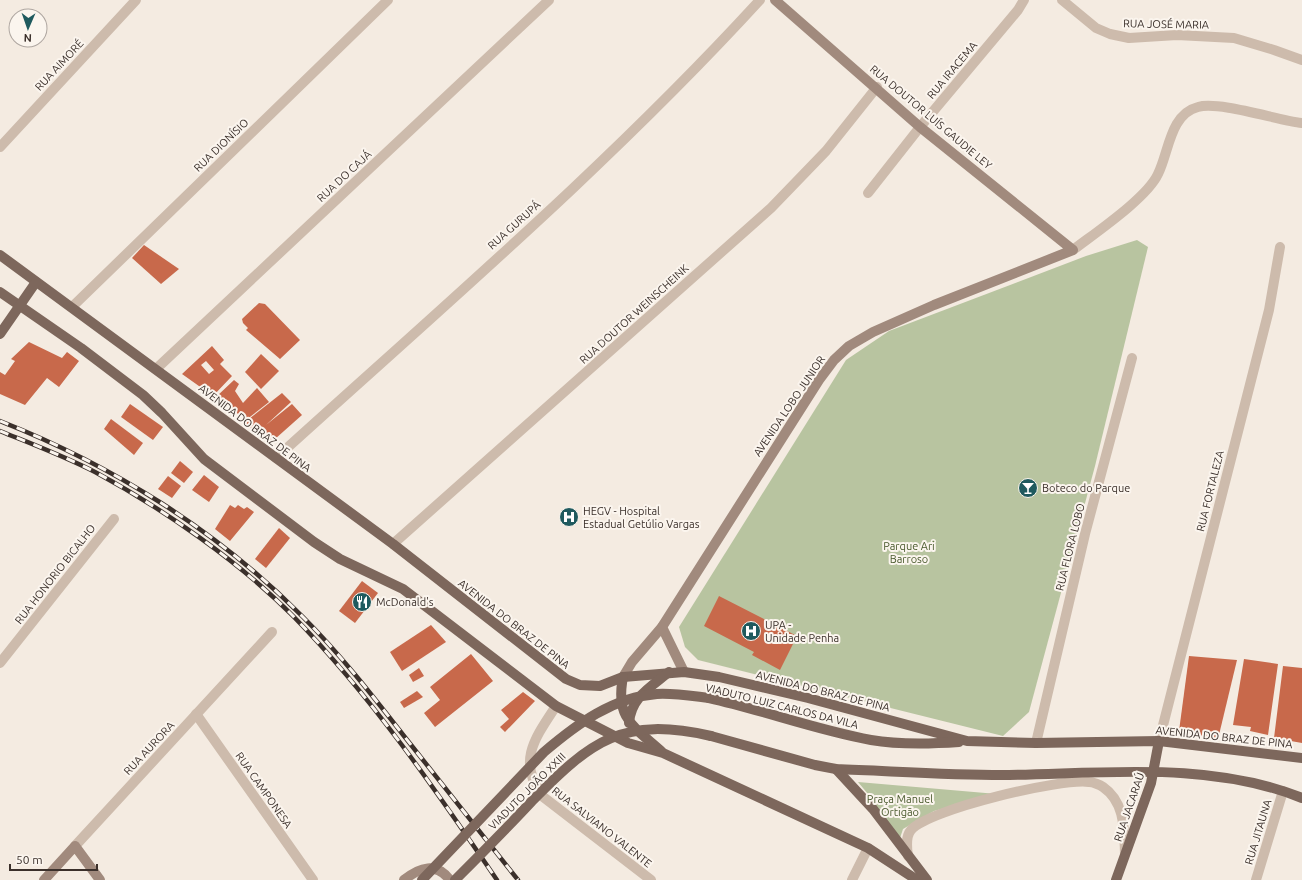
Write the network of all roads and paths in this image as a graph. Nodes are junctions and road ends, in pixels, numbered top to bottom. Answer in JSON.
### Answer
{"nodes":[{"id":1,"x":136,"y":0,"type":"edge"},
{"id":2,"x":388,"y":0,"type":"edge"},
{"id":3,"x":549,"y":0,"type":"edge"},
{"id":4,"x":760,"y":0,"type":"edge"},
{"id":5,"x":775,"y":0,"type":"edge"},
{"id":6,"x":1024,"y":0,"type":"edge"},
{"id":7,"x":1062,"y":0,"type":"edge"},
{"id":8,"x":1302,"y":60,"type":"edge"},
{"id":9,"x":877,"y":87,"type":"junction"},
{"id":10,"x":1302,"y":123,"type":"edge"},
{"id":11,"x":920,"y":127,"type":"junction"},
{"id":12,"x":0,"y":147,"type":"edge"},
{"id":13,"x":868,"y":193,"type":"dead end"},
{"id":14,"x":1280,"y":247,"type":"dead end"},
{"id":15,"x":1073,"y":250,"type":"junction"},
{"id":16,"x":0,"y":254,"type":"edge"},
{"id":17,"x":36,"y":282,"type":"junction"},
{"id":18,"x":0,"y":292,"type":"edge"},
{"id":19,"x":19,"y":306,"type":"junction"},
{"id":20,"x":72,"y":307,"type":"junction"},
{"id":21,"x":0,"y":334,"type":"edge"},
{"id":22,"x":1132,"y":358,"type":"dead end"},
{"id":23,"x":156,"y":369,"type":"junction"},
{"id":24,"x":276,"y":458,"type":"junction"},
{"id":25,"x":114,"y":519,"type":"dead end"},
{"id":26,"x":393,"y":544,"type":"junction"},
{"id":27,"x":662,"y":628,"type":"junction"},
{"id":28,"x":272,"y":632,"type":"dead end"},
{"id":29,"x":0,"y":663,"type":"edge"},
{"id":30,"x":670,"y":672,"type":"junction"},
{"id":31,"x":684,"y":672,"type":"junction"},
{"id":32,"x":623,"y":677,"type":"junction"},
{"id":33,"x":556,"y":706,"type":"junction"},
{"id":34,"x":196,"y":714,"type":"junction"},
{"id":35,"x":629,"y":723,"type":"junction"},
{"id":36,"x":967,"y":741,"type":"junction"},
{"id":37,"x":1159,"y":741,"type":"junction"},
{"id":38,"x":1036,"y":743,"type":"junction"},
{"id":39,"x":663,"y":753,"type":"junction"},
{"id":40,"x":1302,"y":758,"type":"edge"},
{"id":41,"x":836,"y":769,"type":"junction"},
{"id":42,"x":1154,"y":772,"type":"junction"},
{"id":43,"x":1283,"y":791,"type":"junction"},
{"id":44,"x":1302,"y":798,"type":"edge"},
{"id":45,"x":75,"y":846,"type":"junction"},
{"id":46,"x":868,"y":848,"type":"junction"},
{"id":47,"x":1125,"y":854,"type":"junction"},
{"id":48,"x":908,"y":856,"type":"junction"},
{"id":49,"x":44,"y":880,"type":"edge"},
{"id":50,"x":100,"y":880,"type":"edge"},
{"id":51,"x":313,"y":880,"type":"edge"},
{"id":52,"x":404,"y":880,"type":"edge"},
{"id":53,"x":422,"y":880,"type":"edge"},
{"id":54,"x":450,"y":880,"type":"edge"},
{"id":55,"x":455,"y":880,"type":"edge"},
{"id":56,"x":651,"y":880,"type":"edge"},
{"id":57,"x":852,"y":880,"type":"edge"},
{"id":58,"x":917,"y":880,"type":"edge"},
{"id":59,"x":927,"y":880,"type":"edge"},
{"id":60,"x":1116,"y":880,"type":"edge"},
{"id":61,"x":1256,"y":880,"type":"edge"}],
"edges":[{"from":1,"to":12,"type":"street","name":"RUA AIMORÉ"},
{"from":2,"to":20,"type":"street","name":"RUA DIONÍSIO"},
{"from":3,"to":23,"type":"street","name":"RUA DO CAJÁ"},
{"from":4,"to":24,"type":"street","name":"RUA GURUPÁ"},
{"from":5,"to":9,"type":"street","name":"RUA DOUTOR LUÍS GAUDIE LEY"},
{"from":6,"to":11,"type":"street","name":"RUA IRACEMA"},
{"from":7,"to":8,"type":"street","name":"RUA JOSÉ MARIA"},
{"from":9,"to":11,"type":"street","name":"RUA DOUTOR LUÍS GAUDIE LEY"},
{"from":9,"to":26,"type":"street","name":"RUA DOUTOR WEINSCHEINK"},
{"from":10,"to":15,"type":"street"},
{"from":11,"to":13,"type":"street","name":"RUA IRACEMA"},
{"from":11,"to":15,"type":"street","name":"RUA DOUTOR LUÍS GAUDIE LEY"},
{"from":14,"to":37,"type":"street","name":"RUA FORTALEZA"},
{"from":15,"to":27,"type":"street","name":"AVENIDA LOBO JUNIOR"},
{"from":16,"to":17,"type":"main road","name":"AVENIDA DO BRAZ DE PINA"},
{"from":17,"to":19,"type":"main road"},
{"from":17,"to":20,"type":"main road","name":"AVENIDA DO BRAZ DE PINA"},
{"from":18,"to":19,"type":"main road"},
{"from":19,"to":21,"type":"main road"},
{"from":19,"to":33,"type":"main road"},
{"from":20,"to":23,"type":"main road","name":"AVENIDA DO BRAZ DE PINA"},
{"from":22,"to":38,"type":"street","name":"RUA FLORA LOBO"},
{"from":23,"to":24,"type":"main road","name":"AVENIDA DO BRAZ DE PINA"},
{"from":24,"to":26,"type":"main road","name":"AVENIDA DO BRAZ DE PINA"},
{"from":25,"to":29,"type":"street","name":"RUA HONORIO BICALHO"},
{"from":26,"to":32,"type":"main road","name":"AVENIDA DO BRAZ DE PINA"},
{"from":27,"to":31,"type":"street"},
{"from":27,"to":32,"type":"street","name":"AVENIDA LOBO JUNIOR"},
{"from":28,"to":34,"type":"street","name":"RUA AURORA"},
{"from":30,"to":31,"type":"main road","name":"AVENIDA DO BRAZ DE PINA"},
{"from":30,"to":32,"type":"main road","name":"AVENIDA DO BRAZ DE PINA"},
{"from":30,"to":35,"type":"main road"},
{"from":31,"to":36,"type":"main road","name":"AVENIDA DO BRAZ DE PINA"},
{"from":32,"to":35,"type":"main road"},
{"from":33,"to":39,"type":"main road"},
{"from":33,"to":56,"type":"street","name":"RUA SALVIANO VALENTE"},
{"from":34,"to":45,"type":"street","name":"RUA AURORA"},
{"from":34,"to":51,"type":"street","name":"RUA CAMPONESA"},
{"from":35,"to":39,"type":"main road"},
{"from":36,"to":38,"type":"main road","name":"AVENIDA DO BRAZ DE PINA"},
{"from":36,"to":53,"type":"main road","name":"VIADUTO LUIZ CARLOS DA VILA","bridge":true},
{"from":37,"to":38,"type":"main road","name":"AVENIDA DO BRAZ DE PINA"},
{"from":37,"to":40,"type":"main road","name":"AVENIDA DO BRAZ DE PINA"},
{"from":37,"to":42,"type":"main road","name":"RUA JACARAÚ"},
{"from":39,"to":46,"type":"main road"},
{"from":41,"to":42,"type":"main road"},
{"from":41,"to":48,"type":"main road"},
{"from":41,"to":55,"type":"main road","name":"VIADUTO JOÃO XXIII","bridge":true},
{"from":42,"to":43,"type":"main road"},
{"from":42,"to":47,"type":"main road","name":"RUA JACARAÚ"},
{"from":43,"to":44,"type":"main road"},
{"from":43,"to":61,"type":"street","name":"RUA JITAUNA"},
{"from":45,"to":49,"type":"street","name":"RUA AURORA"},
{"from":45,"to":50,"type":"street"},
{"from":46,"to":57,"type":"street"},
{"from":46,"to":58,"type":"main road"},
{"from":47,"to":48,"type":"street"},
{"from":47,"to":60,"type":"main road","name":"RUA JACARAÚ"},
{"from":48,"to":59,"type":"main road"},
{"from":52,"to":54,"type":"street"}]}
